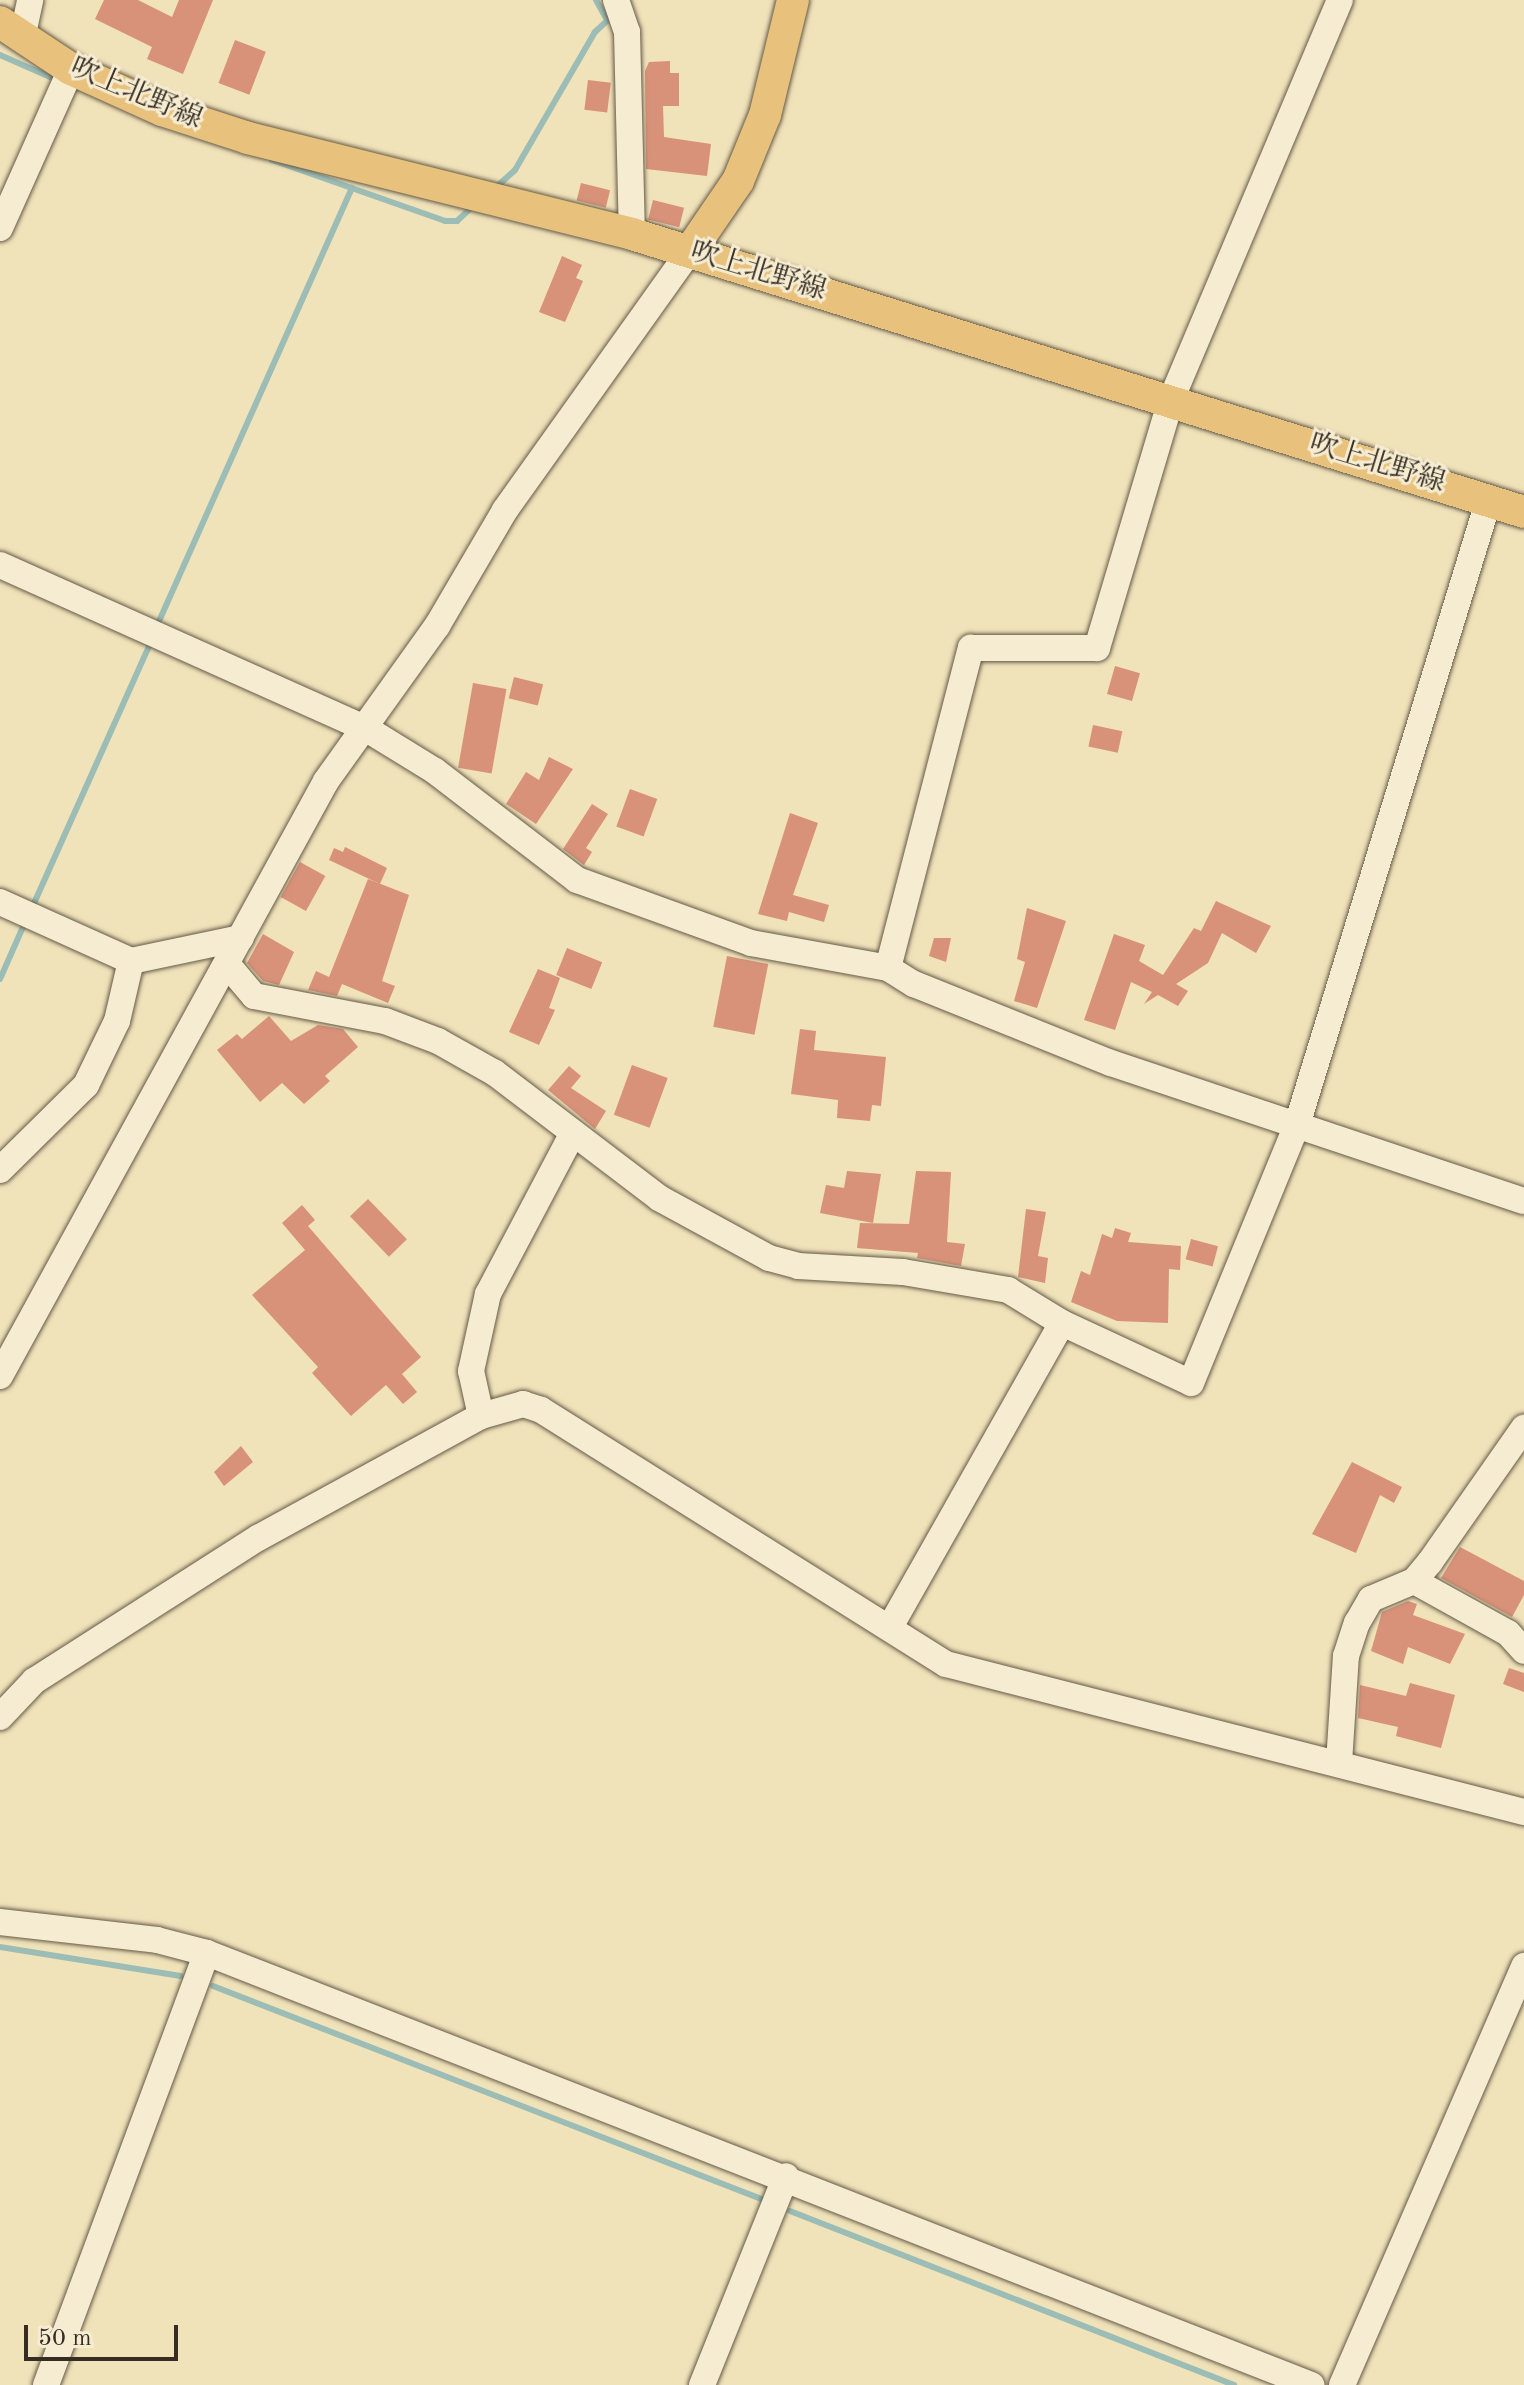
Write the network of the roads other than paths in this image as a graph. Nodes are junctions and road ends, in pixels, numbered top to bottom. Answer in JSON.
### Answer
{"nodes":[{"id":1,"x":30,"y":0,"type":"edge"},
{"id":2,"x":616,"y":0,"type":"edge"},
{"id":3,"x":793,"y":0,"type":"edge"},
{"id":4,"x":1340,"y":0,"type":"edge"},
{"id":5,"x":12,"y":28,"type":"edge"},
{"id":6,"x":71,"y":69,"type":"junction"},
{"id":7,"x":0,"y":228,"type":"edge"},
{"id":8,"x":632,"y":234,"type":"junction"},
{"id":9,"x":690,"y":251,"type":"junction"},
{"id":10,"x":1171,"y":400,"type":"junction"},
{"id":11,"x":1489,"y":499,"type":"junction"},
{"id":12,"x":1524,"y":512,"type":"edge"},
{"id":13,"x":0,"y":565,"type":"edge"},
{"id":14,"x":365,"y":728,"type":"junction"},
{"id":15,"x":0,"y":902,"type":"edge"},
{"id":16,"x":241,"y":938,"type":"junction"},
{"id":17,"x":131,"y":961,"type":"junction"},
{"id":18,"x":227,"y":964,"type":"junction"},
{"id":19,"x":888,"y":968,"type":"junction"},
{"id":20,"x":1297,"y":1125,"type":"junction"},
{"id":21,"x":573,"y":1133,"type":"junction"},
{"id":22,"x":0,"y":1170,"type":"edge"},
{"id":23,"x":1524,"y":1201,"type":"edge"},
{"id":24,"x":1062,"y":1323,"type":"junction"},
{"id":25,"x":0,"y":1376,"type":"edge"},
{"id":26,"x":481,"y":1416,"type":"junction"},
{"id":27,"x":1524,"y":1428,"type":"edge"},
{"id":28,"x":1414,"y":1581,"type":"junction"},
{"id":29,"x":890,"y":1627,"type":"junction"},
{"id":30,"x":1524,"y":1651,"type":"edge"},
{"id":31,"x":0,"y":1717,"type":"edge"},
{"id":32,"x":1339,"y":1763,"type":"junction"},
{"id":33,"x":1524,"y":1812,"type":"edge"},
{"id":34,"x":0,"y":1922,"type":"edge"},
{"id":35,"x":207,"y":1953,"type":"junction"},
{"id":36,"x":1524,"y":1966,"type":"edge"},
{"id":37,"x":786,"y":2176,"type":"junction"},
{"id":38,"x":46,"y":2385,"type":"edge"},
{"id":39,"x":702,"y":2385,"type":"edge"},
{"id":40,"x":1311,"y":2385,"type":"edge"},
{"id":41,"x":1342,"y":2385,"type":"edge"}],
"edges":[{"from":1,"to":5,"type":"street"},
{"from":2,"to":8,"type":"street"},
{"from":3,"to":9,"type":"main road"},
{"from":4,"to":10,"type":"street"},
{"from":5,"to":6,"type":"main road","name":"吹上北野線"},
{"from":6,"to":7,"type":"street"},
{"from":6,"to":8,"type":"main road","name":"吹上北野線"},
{"from":8,"to":9,"type":"main road","name":"吹上北野線"},
{"from":9,"to":10,"type":"main road","name":"吹上北野線"},
{"from":9,"to":14,"type":"street"},
{"from":10,"to":11,"type":"main road","name":"吹上北野線"},
{"from":10,"to":19,"type":"street"},
{"from":11,"to":12,"type":"main road","name":"吹上北野線"},
{"from":11,"to":20,"type":"street"},
{"from":13,"to":14,"type":"street"},
{"from":14,"to":16,"type":"street"},
{"from":14,"to":19,"type":"street"},
{"from":15,"to":17,"type":"street"},
{"from":16,"to":17,"type":"street"},
{"from":16,"to":18,"type":"street"},
{"from":17,"to":22,"type":"street"},
{"from":18,"to":21,"type":"street"},
{"from":18,"to":25,"type":"street"},
{"from":19,"to":20,"type":"street"},
{"from":20,"to":23,"type":"street"},
{"from":20,"to":24,"type":"street"},
{"from":21,"to":24,"type":"street"},
{"from":21,"to":26,"type":"street"},
{"from":24,"to":29,"type":"street"},
{"from":26,"to":29,"type":"street"},
{"from":26,"to":31,"type":"street"},
{"from":27,"to":28,"type":"street"},
{"from":28,"to":30,"type":"street"},
{"from":28,"to":32,"type":"street"},
{"from":29,"to":32,"type":"street"},
{"from":32,"to":33,"type":"street"},
{"from":34,"to":35,"type":"street"},
{"from":35,"to":37,"type":"street"},
{"from":35,"to":38,"type":"street"},
{"from":36,"to":41,"type":"street"},
{"from":37,"to":39,"type":"street"},
{"from":37,"to":40,"type":"street"}]}
